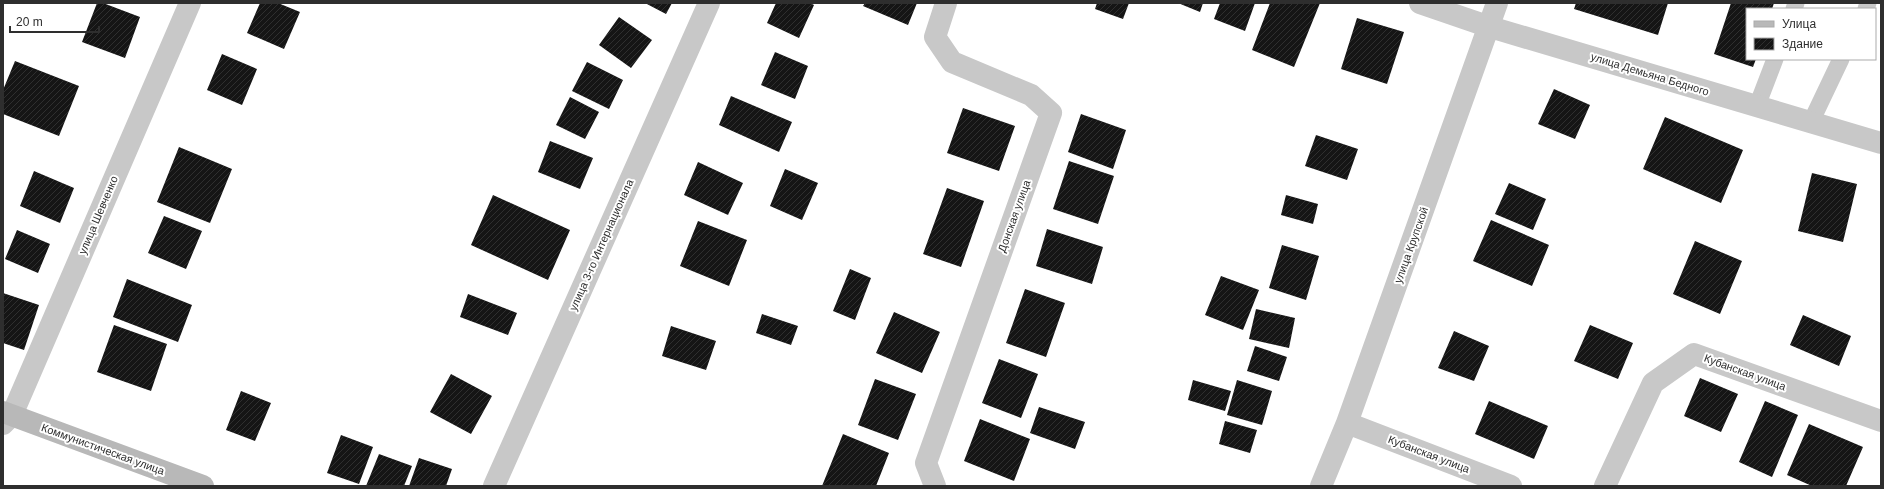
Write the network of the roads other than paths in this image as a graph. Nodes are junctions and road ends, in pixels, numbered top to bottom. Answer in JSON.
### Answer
{"nodes":[{"id":1,"x":190,"y":3,"type":"edge"},
{"id":2,"x":709,"y":3,"type":"edge"},
{"id":3,"x":946,"y":3,"type":"edge"},
{"id":4,"x":1420,"y":3,"type":"edge"},
{"id":5,"x":1497,"y":3,"type":"edge"},
{"id":6,"x":1490,"y":26,"type":"junction"},
{"id":7,"x":1775,"y":60,"type":"edge"},
{"id":8,"x":1841,"y":60,"type":"edge"},
{"id":9,"x":1757,"y":106,"type":"junction"},
{"id":10,"x":1811,"y":122,"type":"junction"},
{"id":11,"x":1881,"y":142,"type":"edge"},
{"id":12,"x":6,"y":417,"type":"edge"},
{"id":13,"x":1881,"y":421,"type":"edge"},
{"id":14,"x":1347,"y":423,"type":"junction"},
{"id":15,"x":203,"y":486,"type":"edge"},
{"id":16,"x":494,"y":486,"type":"edge"},
{"id":17,"x":935,"y":486,"type":"edge"},
{"id":18,"x":1321,"y":486,"type":"edge"},
{"id":19,"x":1511,"y":486,"type":"edge"},
{"id":20,"x":1605,"y":486,"type":"edge"}],
"edges":[{"from":1,"to":12,"type":"street","name":"улица Шевченко"},
{"from":2,"to":16,"type":"street","name":"улица 3-го Интернационала"},
{"from":3,"to":17,"type":"street","name":"Донская улица"},
{"from":4,"to":6,"type":"street","name":"улица Демьяна Бедного"},
{"from":5,"to":6,"type":"street","name":"улица Крупской"},
{"from":6,"to":9,"type":"street","name":"улица Демьяна Бедного"},
{"from":6,"to":14,"type":"street","name":"улица Крупской"},
{"from":7,"to":9,"type":"lane"},
{"from":8,"to":10,"type":"lane"},
{"from":9,"to":10,"type":"street","name":"улица Демьяна Бедного"},
{"from":10,"to":11,"type":"street","name":"улица Демьяна Бедного"},
{"from":12,"to":15,"type":"main road","name":"Коммунистическая улица"},
{"from":13,"to":20,"type":"street","name":"Кубанская улица"},
{"from":14,"to":18,"type":"street","name":"улица Крупской"},
{"from":14,"to":19,"type":"street","name":"Кубанская улица"}]}
